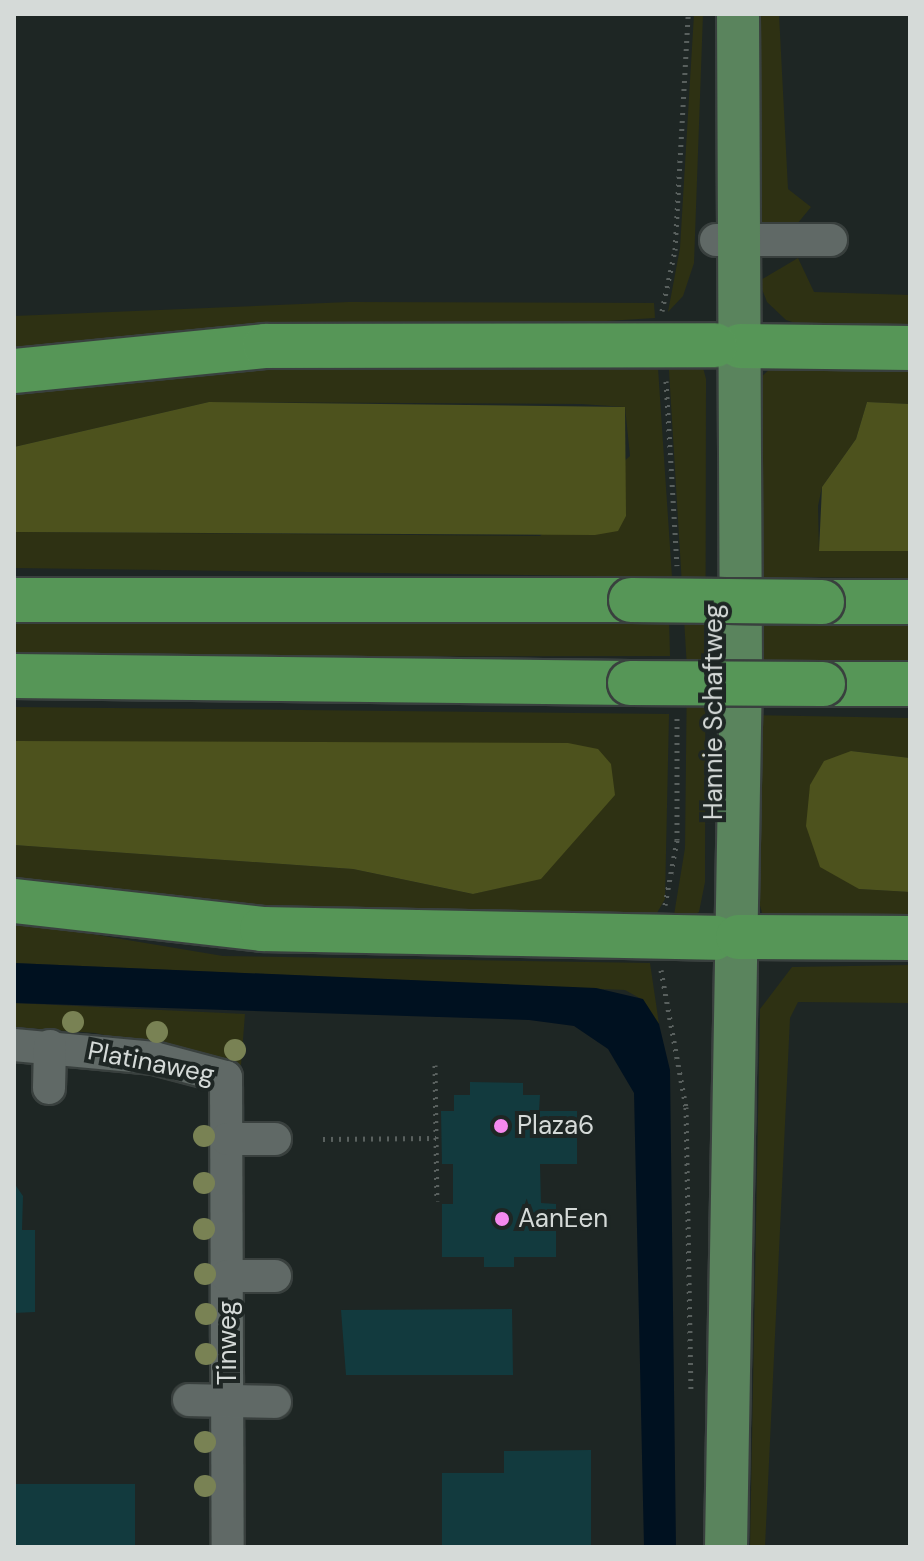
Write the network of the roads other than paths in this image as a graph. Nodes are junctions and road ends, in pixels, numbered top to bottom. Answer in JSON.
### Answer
{"nodes":[{"id":1,"x":720,"y":14,"type":"edge"},
{"id":2,"x":738,"y":14,"type":"edge"},
{"id":3,"x":728,"y":240,"type":"junction"},
{"id":4,"x":831,"y":240,"type":"dead end"},
{"id":5,"x":728,"y":345,"type":"junction"},
{"id":6,"x":910,"y":348,"type":"edge"},
{"id":7,"x":14,"y":371,"type":"edge"},
{"id":8,"x":14,"y":600,"type":"edge"},
{"id":9,"x":910,"y":602,"type":"edge"},
{"id":10,"x":14,"y":676,"type":"edge"},
{"id":11,"x":910,"y":684,"type":"edge"},
{"id":12,"x":14,"y":901,"type":"edge"},
{"id":13,"x":726,"y":938,"type":"junction"},
{"id":14,"x":910,"y":938,"type":"edge"},
{"id":15,"x":14,"y":1045,"type":"edge"},
{"id":16,"x":50,"y":1046,"type":"junction"},
{"id":17,"x":49,"y":1088,"type":"dead end"},
{"id":18,"x":227,"y":1139,"type":"junction"},
{"id":19,"x":275,"y":1139,"type":"dead end"},
{"id":20,"x":227,"y":1276,"type":"junction"},
{"id":21,"x":275,"y":1276,"type":"dead end"},
{"id":22,"x":189,"y":1400,"type":"dead end"},
{"id":23,"x":228,"y":1401,"type":"junction"},
{"id":24,"x":275,"y":1402,"type":"dead end"},
{"id":25,"x":228,"y":1547,"type":"edge"},
{"id":26,"x":726,"y":1547,"type":"edge"}],
"edges":[{"from":1,"to":3,"type":"main road","name":"Hannie Schaftweg"},
{"from":2,"to":3,"type":"main road","name":"Hannie Schaftweg"},
{"from":3,"to":4,"type":"street"},
{"from":3,"to":5,"type":"main road","name":"Hannie Schaftweg"},
{"from":5,"to":6,"type":"highway"},
{"from":5,"to":7,"type":"highway"},
{"from":5,"to":13,"type":"main road","name":"Hannie Schaftweg"},
{"from":8,"to":9,"type":"highway","bridge":true},
{"from":10,"to":11,"type":"highway","bridge":true},
{"from":12,"to":13,"type":"highway"},
{"from":13,"to":14,"type":"highway"},
{"from":13,"to":26,"type":"main road","name":"Hannie Schaftweg"},
{"from":15,"to":16,"type":"street","name":"Platinaweg"},
{"from":16,"to":17,"type":"street"},
{"from":16,"to":18,"type":"street","name":"Platinaweg"},
{"from":18,"to":19,"type":"street"},
{"from":18,"to":20,"type":"street","name":"Tinweg"},
{"from":20,"to":21,"type":"street"},
{"from":20,"to":23,"type":"street","name":"Tinweg"},
{"from":22,"to":23,"type":"street"},
{"from":23,"to":24,"type":"street"},
{"from":23,"to":25,"type":"street","name":"Tinweg"}]}
